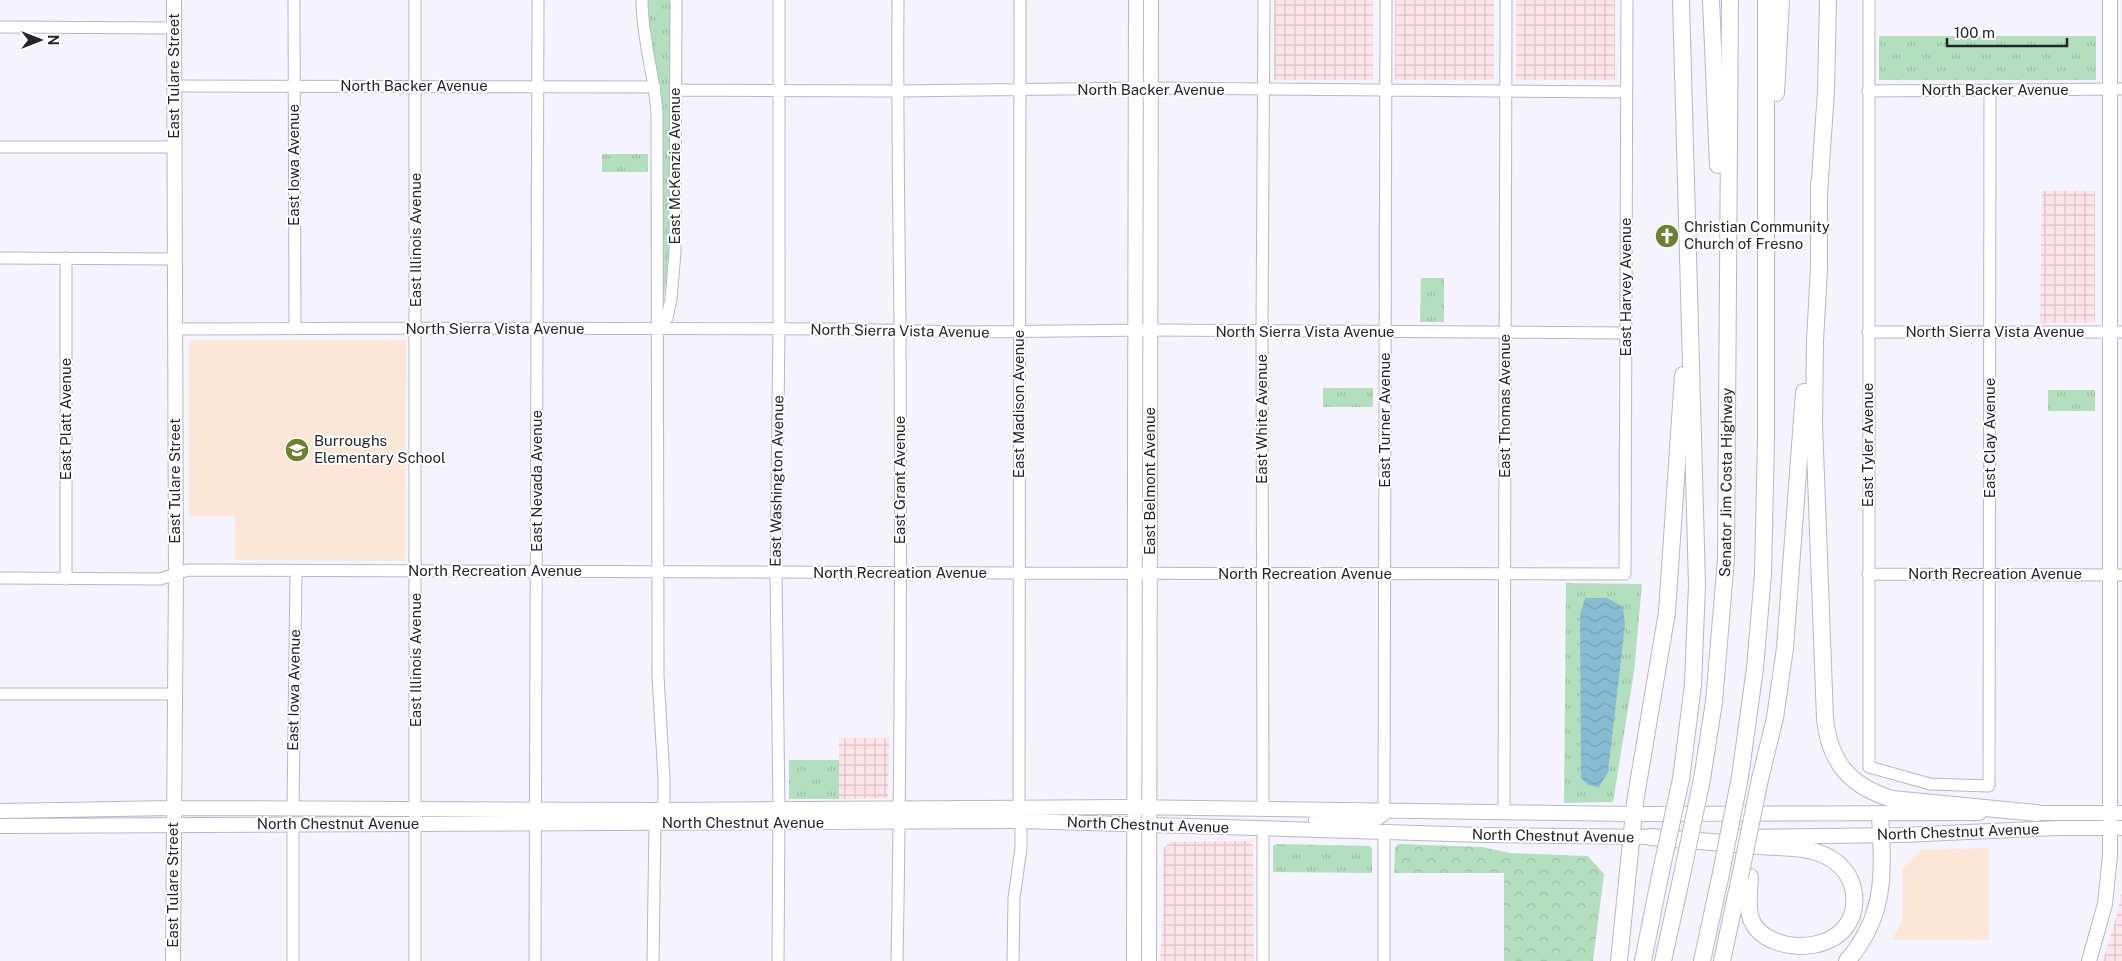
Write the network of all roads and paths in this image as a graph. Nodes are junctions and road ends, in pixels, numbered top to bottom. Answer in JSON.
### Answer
{"nodes":[{"id":1,"x":174,"y":0,"type":"edge"},
{"id":2,"x":294,"y":0,"type":"edge"},
{"id":3,"x":415,"y":0,"type":"edge"},
{"id":4,"x":538,"y":0,"type":"edge"},
{"id":5,"x":642,"y":0,"type":"edge"},
{"id":6,"x":676,"y":0,"type":"edge"},
{"id":7,"x":779,"y":0,"type":"edge"},
{"id":8,"x":898,"y":0,"type":"edge"},
{"id":9,"x":1020,"y":0,"type":"edge"},
{"id":10,"x":1136,"y":0,"type":"edge"},
{"id":11,"x":1151,"y":0,"type":"edge"},
{"id":12,"x":1264,"y":0,"type":"edge"},
{"id":13,"x":1386,"y":0,"type":"edge"},
{"id":14,"x":1506,"y":0,"type":"edge"},
{"id":15,"x":1627,"y":0,"type":"edge"},
{"id":16,"x":1681,"y":0,"type":"edge"},
{"id":17,"x":1710,"y":0,"type":"edge"},
{"id":18,"x":1730,"y":0,"type":"edge"},
{"id":19,"x":1766,"y":0,"type":"edge"},
{"id":20,"x":1780,"y":0,"type":"edge"},
{"id":21,"x":1828,"y":0,"type":"edge"},
{"id":22,"x":1869,"y":0,"type":"edge"},
{"id":23,"x":2110,"y":0,"type":"edge"},
{"id":24,"x":0,"y":27,"type":"edge"},
{"id":25,"x":174,"y":28,"type":"junction"},
{"id":26,"x":294,"y":85,"type":"junction"},
{"id":27,"x":174,"y":86,"type":"junction"},
{"id":28,"x":416,"y":86,"type":"junction"},
{"id":29,"x":537,"y":86,"type":"junction"},
{"id":30,"x":655,"y":87,"type":"junction"},
{"id":31,"x":1151,"y":88,"type":"junction"},
{"id":32,"x":1020,"y":89,"type":"junction"},
{"id":33,"x":1136,"y":89,"type":"junction"},
{"id":34,"x":676,"y":90,"type":"junction"},
{"id":35,"x":1263,"y":90,"type":"junction"},
{"id":36,"x":1506,"y":90,"type":"junction"},
{"id":37,"x":1990,"y":90,"type":"junction"},
{"id":38,"x":2116,"y":90,"type":"edge"},
{"id":39,"x":778,"y":91,"type":"junction"},
{"id":40,"x":897,"y":91,"type":"junction"},
{"id":41,"x":1385,"y":91,"type":"junction"},
{"id":42,"x":1868,"y":91,"type":"junction"},
{"id":43,"x":1626,"y":92,"type":"junction"},
{"id":44,"x":173,"y":146,"type":"junction"},
{"id":45,"x":0,"y":147,"type":"edge"},
{"id":46,"x":1819,"y":184,"type":"junction"},
{"id":47,"x":0,"y":258,"type":"edge"},
{"id":48,"x":66,"y":258,"type":"junction"},
{"id":49,"x":173,"y":259,"type":"junction"},
{"id":50,"x":1766,"y":282,"type":"junction"},
{"id":51,"x":1728,"y":283,"type":"junction"},
{"id":52,"x":1688,"y":284,"type":"junction"},
{"id":53,"x":416,"y":328,"type":"junction"},
{"id":54,"x":175,"y":329,"type":"junction"},
{"id":55,"x":295,"y":329,"type":"junction"},
{"id":56,"x":538,"y":329,"type":"junction"},
{"id":57,"x":658,"y":329,"type":"junction"},
{"id":58,"x":779,"y":329,"type":"junction"},
{"id":59,"x":900,"y":330,"type":"junction"},
{"id":60,"x":1150,"y":330,"type":"junction"},
{"id":61,"x":1135,"y":331,"type":"junction"},
{"id":62,"x":1019,"y":332,"type":"junction"},
{"id":63,"x":1262,"y":332,"type":"junction"},
{"id":64,"x":1385,"y":332,"type":"junction"},
{"id":65,"x":1505,"y":332,"type":"junction"},
{"id":66,"x":1868,"y":332,"type":"junction"},
{"id":67,"x":1990,"y":332,"type":"junction"},
{"id":68,"x":2116,"y":332,"type":"edge"},
{"id":69,"x":1626,"y":333,"type":"junction"},
{"id":70,"x":416,"y":570,"type":"junction"},
{"id":71,"x":296,"y":571,"type":"junction"},
{"id":72,"x":537,"y":571,"type":"junction"},
{"id":73,"x":900,"y":571,"type":"junction"},
{"id":74,"x":176,"y":573,"type":"junction"},
{"id":75,"x":658,"y":573,"type":"junction"},
{"id":76,"x":776,"y":573,"type":"junction"},
{"id":77,"x":1019,"y":573,"type":"junction"},
{"id":78,"x":1134,"y":574,"type":"junction"},
{"id":79,"x":1150,"y":574,"type":"junction"},
{"id":80,"x":1263,"y":574,"type":"junction"},
{"id":81,"x":1385,"y":574,"type":"junction"},
{"id":82,"x":1505,"y":574,"type":"junction"},
{"id":83,"x":1625,"y":574,"type":"joint"},
{"id":84,"x":1868,"y":574,"type":"junction"},
{"id":85,"x":1989,"y":574,"type":"junction"},
{"id":86,"x":2116,"y":574,"type":"edge"},
{"id":87,"x":0,"y":578,"type":"edge"},
{"id":88,"x":66,"y":579,"type":"junction"},
{"id":89,"x":0,"y":694,"type":"edge"},
{"id":90,"x":174,"y":694,"type":"junction"},
{"id":91,"x":1989,"y":786,"type":"joint"},
{"id":92,"x":1019,"y":807,"type":"junction"},
{"id":93,"x":1134,"y":807,"type":"junction"},
{"id":94,"x":173,"y":808,"type":"junction"},
{"id":95,"x":779,"y":808,"type":"junction"},
{"id":96,"x":900,"y":808,"type":"junction"},
{"id":97,"x":1149,"y":808,"type":"junction"},
{"id":98,"x":1263,"y":808,"type":"junction"},
{"id":99,"x":293,"y":809,"type":"junction"},
{"id":100,"x":354,"y":809,"type":"junction"},
{"id":101,"x":416,"y":809,"type":"junction"},
{"id":102,"x":537,"y":809,"type":"junction"},
{"id":103,"x":660,"y":810,"type":"junction"},
{"id":104,"x":0,"y":811,"type":"edge"},
{"id":105,"x":1384,"y":811,"type":"junction"},
{"id":106,"x":1504,"y":813,"type":"junction"},
{"id":107,"x":2037,"y":813,"type":"junction"},
{"id":108,"x":2116,"y":813,"type":"edge"},
{"id":109,"x":1634,"y":814,"type":"junction"},
{"id":110,"x":1880,"y":815,"type":"junction"},
{"id":111,"x":1021,"y":821,"type":"junction"},
{"id":112,"x":293,"y":823,"type":"junction"},
{"id":113,"x":779,"y":823,"type":"junction"},
{"id":114,"x":900,"y":823,"type":"junction"},
{"id":115,"x":173,"y":824,"type":"junction"},
{"id":116,"x":416,"y":824,"type":"junction"},
{"id":117,"x":537,"y":824,"type":"junction"},
{"id":118,"x":655,"y":824,"type":"junction"},
{"id":119,"x":1134,"y":825,"type":"junction"},
{"id":120,"x":0,"y":826,"type":"edge"},
{"id":121,"x":1149,"y":826,"type":"junction"},
{"id":122,"x":2116,"y":828,"type":"edge"},
{"id":123,"x":1263,"y":829,"type":"junction"},
{"id":124,"x":1384,"y":832,"type":"junction"},
{"id":125,"x":1881,"y":836,"type":"junction"},
{"id":126,"x":1632,"y":837,"type":"junction"},
{"id":127,"x":1650,"y":837,"type":"junction"},
{"id":128,"x":1745,"y":877,"type":"junction"},
{"id":129,"x":173,"y":961,"type":"edge"},
{"id":130,"x":293,"y":961,"type":"edge"},
{"id":131,"x":415,"y":961,"type":"edge"},
{"id":132,"x":536,"y":961,"type":"edge"},
{"id":133,"x":653,"y":961,"type":"edge"},
{"id":134,"x":778,"y":961,"type":"edge"},
{"id":135,"x":898,"y":961,"type":"edge"},
{"id":136,"x":1013,"y":961,"type":"edge"},
{"id":137,"x":1134,"y":961,"type":"edge"},
{"id":138,"x":1149,"y":961,"type":"edge"},
{"id":139,"x":1263,"y":961,"type":"edge"},
{"id":140,"x":1384,"y":961,"type":"edge"},
{"id":141,"x":1619,"y":961,"type":"edge"},
{"id":142,"x":1643,"y":961,"type":"edge"},
{"id":143,"x":1663,"y":961,"type":"edge"},
{"id":144,"x":1702,"y":961,"type":"edge"},
{"id":145,"x":1722,"y":961,"type":"edge"},
{"id":146,"x":1847,"y":961,"type":"edge"},
{"id":147,"x":2090,"y":961,"type":"edge"}],
"edges":[{"from":1,"to":25,"type":"main road","name":"East Tulare Street"},
{"from":2,"to":26,"type":"street","name":"East Iowa Avenue"},
{"from":3,"to":28,"type":"street","name":"East Illinois Avenue"},
{"from":4,"to":29,"type":"street","name":"East Nevada Avenue"},
{"from":5,"to":30,"type":"street","name":"East McKenzie Avenue"},
{"from":6,"to":34,"type":"street","name":"East McKenzie Avenue"},
{"from":7,"to":39,"type":"street","name":"East Washington Avenue"},
{"from":8,"to":40,"type":"street","name":"East Grant Avenue"},
{"from":9,"to":32,"type":"street","name":"East Madison Avenue"},
{"from":10,"to":33,"type":"main road","name":"East Belmont Avenue"},
{"from":11,"to":31,"type":"main road","name":"East Belmont Avenue"},
{"from":12,"to":35,"type":"street","name":"East White Avenue"},
{"from":13,"to":41,"type":"street","name":"East Turner Avenue"},
{"from":14,"to":36,"type":"street","name":"East Thomas Avenue"},
{"from":15,"to":43,"type":"street","name":"East Harvey Avenue"},
{"from":16,"to":52,"type":"highway"},
{"from":17,"to":51,"type":"highway"},
{"from":18,"to":51,"type":"highway","name":"Senator Jim Costa Highway"},
{"from":19,"to":50,"type":"highway"},
{"from":20,"to":50,"type":"highway"},
{"from":21,"to":46,"type":"highway"},
{"from":22,"to":42,"type":"street","name":"East Tyler Avenue"},
{"from":23,"to":38,"type":"main road"},
{"from":24,"to":25,"type":"street"},
{"from":25,"to":27,"type":"main road","name":"East Tulare Street"},
{"from":26,"to":27,"type":"street","name":"North Backer Avenue"},
{"from":26,"to":28,"type":"street","name":"North Backer Avenue"},
{"from":26,"to":55,"type":"street","name":"East Iowa Avenue"},
{"from":27,"to":44,"type":"main road","name":"East Tulare Street"},
{"from":28,"to":29,"type":"street","name":"North Backer Avenue"},
{"from":28,"to":53,"type":"street","name":"East Illinois Avenue"},
{"from":29,"to":30,"type":"street","name":"North Backer Avenue"},
{"from":29,"to":56,"type":"street","name":"East Nevada Avenue"},
{"from":30,"to":57,"type":"street","name":"East McKenzie Avenue"},
{"from":31,"to":33,"type":"street","name":"North Backer Avenue"},
{"from":31,"to":35,"type":"street","name":"North Backer Avenue"},
{"from":31,"to":60,"type":"main road","name":"East Belmont Avenue"},
{"from":32,"to":33,"type":"street","name":"North Backer Avenue"},
{"from":32,"to":40,"type":"street","name":"North Backer Avenue"},
{"from":32,"to":62,"type":"street","name":"East Madison Avenue"},
{"from":33,"to":61,"type":"main road","name":"East Belmont Avenue"},
{"from":34,"to":39,"type":"street","name":"North Backer Avenue"},
{"from":34,"to":57,"type":"street","name":"East McKenzie Avenue"},
{"from":35,"to":41,"type":"street","name":"North Backer Avenue"},
{"from":35,"to":63,"type":"street","name":"East White Avenue"},
{"from":36,"to":41,"type":"street","name":"North Backer Avenue"},
{"from":36,"to":43,"type":"street","name":"North Backer Avenue"},
{"from":36,"to":65,"type":"street","name":"East Thomas Avenue"},
{"from":37,"to":38,"type":"street","name":"North Backer Avenue"},
{"from":37,"to":42,"type":"street","name":"North Backer Avenue"},
{"from":37,"to":67,"type":"street","name":"East Clay Avenue"},
{"from":38,"to":68,"type":"main road"},
{"from":39,"to":40,"type":"street","name":"North Backer Avenue"},
{"from":39,"to":58,"type":"street","name":"East Washington Avenue"},
{"from":40,"to":59,"type":"street","name":"East Grant Avenue"},
{"from":41,"to":64,"type":"street","name":"East Turner Avenue"},
{"from":42,"to":66,"type":"street","name":"East Tyler Avenue"},
{"from":43,"to":69,"type":"street","name":"East Harvey Avenue"},
{"from":44,"to":45,"type":"street"},
{"from":44,"to":49,"type":"main road","name":"East Tulare Street"},
{"from":46,"to":107,"type":"highway"},
{"from":46,"to":128,"type":"highway","bridge":true},
{"from":47,"to":48,"type":"street"},
{"from":48,"to":49,"type":"street"},
{"from":48,"to":88,"type":"street","name":"East Platt Avenue"},
{"from":49,"to":54,"type":"main road","name":"East Tulare Street"},
{"from":50,"to":144,"type":"highway","bridge":true},
{"from":51,"to":143,"type":"highway","name":"Senator Jim Costa Highway","bridge":true},
{"from":52,"to":109,"type":"highway"},
{"from":52,"to":142,"type":"highway","bridge":true},
{"from":53,"to":55,"type":"street","name":"North Sierra Vista Avenue"},
{"from":53,"to":56,"type":"street","name":"North Sierra Vista Avenue"},
{"from":53,"to":70,"type":"street","name":"East Illinois Avenue"},
{"from":54,"to":55,"type":"street","name":"North Sierra Vista Avenue"},
{"from":54,"to":74,"type":"main road","name":"East Tulare Street"},
{"from":56,"to":57,"type":"street","name":"North Sierra Vista Avenue"},
{"from":56,"to":72,"type":"street","name":"East Nevada Avenue"},
{"from":57,"to":58,"type":"street","name":"North Sierra Vista Avenue"},
{"from":57,"to":75,"type":"street","name":"East McKenzie Avenue"},
{"from":58,"to":59,"type":"street","name":"North Sierra Vista Avenue"},
{"from":58,"to":76,"type":"street","name":"East Washington Avenue"},
{"from":59,"to":62,"type":"street","name":"North Sierra Vista Avenue"},
{"from":59,"to":73,"type":"street","name":"East Grant Avenue"},
{"from":60,"to":61,"type":"street","name":"North Sierra Vista Avenue"},
{"from":60,"to":63,"type":"street","name":"North Sierra Vista Avenue"},
{"from":60,"to":79,"type":"main road","name":"East Belmont Avenue"},
{"from":61,"to":62,"type":"street","name":"North Sierra Vista Avenue"},
{"from":61,"to":78,"type":"main road","name":"East Belmont Avenue"},
{"from":62,"to":77,"type":"street","name":"East Madison Avenue"},
{"from":63,"to":64,"type":"street","name":"North Sierra Vista Avenue"},
{"from":63,"to":80,"type":"street","name":"East White Avenue"},
{"from":64,"to":65,"type":"street","name":"North Sierra Vista Avenue"},
{"from":64,"to":81,"type":"street","name":"East Turner Avenue"},
{"from":65,"to":69,"type":"street","name":"North Sierra Vista Avenue"},
{"from":65,"to":82,"type":"street","name":"East Thomas Avenue"},
{"from":66,"to":67,"type":"street","name":"North Sierra Vista Avenue"},
{"from":66,"to":84,"type":"street","name":"East Tyler Avenue"},
{"from":67,"to":68,"type":"street","name":"North Sierra Vista Avenue"},
{"from":67,"to":85,"type":"street","name":"East Clay Avenue"},
{"from":68,"to":86,"type":"main road"},
{"from":69,"to":83,"type":"street","name":"East Harvey Avenue"},
{"from":70,"to":71,"type":"street","name":"North Recreation Avenue"},
{"from":70,"to":72,"type":"street","name":"North Recreation Avenue"},
{"from":70,"to":101,"type":"street","name":"East Illinois Avenue"},
{"from":71,"to":74,"type":"street","name":"North Recreation Avenue"},
{"from":71,"to":99,"type":"street","name":"East Iowa Avenue"},
{"from":72,"to":75,"type":"street","name":"North Recreation Avenue"},
{"from":72,"to":102,"type":"street","name":"East Nevada Avenue"},
{"from":73,"to":76,"type":"street","name":"North Recreation Avenue"},
{"from":73,"to":77,"type":"street","name":"North Recreation Avenue"},
{"from":73,"to":96,"type":"street","name":"East Grant Avenue"},
{"from":74,"to":88,"type":"street","name":"North Recreation Avenue"},
{"from":74,"to":90,"type":"main road","name":"East Tulare Street"},
{"from":75,"to":76,"type":"street","name":"North Recreation Avenue"},
{"from":75,"to":103,"type":"street","name":"East McKenzie Avenue"},
{"from":76,"to":95,"type":"street","name":"East Washington Avenue"},
{"from":77,"to":78,"type":"street","name":"North Recreation Avenue"},
{"from":77,"to":92,"type":"street","name":"East Madison Avenue"},
{"from":78,"to":79,"type":"street","name":"North Recreation Avenue"},
{"from":78,"to":93,"type":"main road","name":"East Belmont Avenue"},
{"from":79,"to":80,"type":"street","name":"North Recreation Avenue"},
{"from":79,"to":97,"type":"main road","name":"East Belmont Avenue"},
{"from":80,"to":81,"type":"street","name":"North Recreation Avenue"},
{"from":80,"to":98,"type":"street","name":"East White Avenue"},
{"from":81,"to":82,"type":"street","name":"North Recreation Avenue"},
{"from":81,"to":105,"type":"street","name":"East Turner Avenue"},
{"from":82,"to":83,"type":"street","name":"North Recreation Avenue"},
{"from":82,"to":106,"type":"street","name":"East Thomas Avenue"},
{"from":84,"to":85,"type":"street","name":"North Recreation Avenue"},
{"from":84,"to":91,"type":"street","name":"East Tyler Avenue"},
{"from":85,"to":86,"type":"street","name":"North Recreation Avenue"},
{"from":85,"to":91,"type":"street","name":"East Clay Avenue"},
{"from":86,"to":108,"type":"main road"},
{"from":87,"to":88,"type":"street","name":"North Recreation Avenue"},
{"from":89,"to":90,"type":"street"},
{"from":90,"to":94,"type":"main road","name":"East Tulare Street"},
{"from":92,"to":93,"type":"main road","name":"North Chestnut Avenue"},
{"from":92,"to":96,"type":"main road","name":"North Chestnut Avenue"},
{"from":93,"to":97,"type":"main road","name":"North Chestnut Avenue"},
{"from":93,"to":119,"type":"main road","name":"East Belmont Avenue"},
{"from":94,"to":99,"type":"main road","name":"North Chestnut Avenue"},
{"from":94,"to":104,"type":"main road","name":"North Chestnut Avenue"},
{"from":94,"to":115,"type":"main road","name":"East Tulare Street"},
{"from":95,"to":96,"type":"main road","name":"North Chestnut Avenue"},
{"from":95,"to":103,"type":"main road","name":"North Chestnut Avenue"},
{"from":95,"to":113,"type":"street","name":"East Washington Avenue"},
{"from":96,"to":114,"type":"street","name":"East Grant Avenue"},
{"from":97,"to":98,"type":"main road","name":"North Chestnut Avenue"},
{"from":97,"to":121,"type":"main road","name":"East Belmont Avenue"},
{"from":98,"to":105,"type":"main road","name":"North Chestnut Avenue"},
{"from":99,"to":100,"type":"main road","name":"North Chestnut Avenue"},
{"from":100,"to":101,"type":"main road","name":"North Chestnut Avenue"},
{"from":100,"to":112,"type":"main road"},
{"from":101,"to":102,"type":"main road","name":"North Chestnut Avenue"},
{"from":101,"to":116,"type":"street","name":"East Illinois Avenue"},
{"from":102,"to":103,"type":"main road","name":"North Chestnut Avenue"},
{"from":102,"to":117,"type":"street","name":"East Nevada Avenue"},
{"from":103,"to":118,"type":"street"},
{"from":105,"to":106,"type":"main road","name":"North Chestnut Avenue"},
{"from":105,"to":123,"type":"main road"},
{"from":106,"to":109,"type":"main road","name":"North Chestnut Avenue"},
{"from":107,"to":108,"type":"main road","name":"North Chestnut Avenue"},
{"from":107,"to":110,"type":"main road","name":"North Chestnut Avenue"},
{"from":108,"to":122,"type":"main road"},
{"from":109,"to":110,"type":"main road","name":"North Chestnut Avenue"},
{"from":109,"to":126,"type":"highway"},
{"from":110,"to":125,"type":"highway"},
{"from":111,"to":114,"type":"main road","name":"North Chestnut Avenue"},
{"from":111,"to":119,"type":"main road","name":"North Chestnut Avenue"},
{"from":111,"to":136,"type":"street"},
{"from":112,"to":115,"type":"main road","name":"North Chestnut Avenue"},
{"from":112,"to":116,"type":"main road","name":"North Chestnut Avenue"},
{"from":112,"to":130,"type":"street"},
{"from":113,"to":114,"type":"main road","name":"North Chestnut Avenue"},
{"from":113,"to":118,"type":"main road","name":"North Chestnut Avenue"},
{"from":113,"to":134,"type":"street","name":"East Washington Avenue"},
{"from":114,"to":135,"type":"street","name":"East Grant Avenue"},
{"from":115,"to":120,"type":"main road","name":"North Chestnut Avenue"},
{"from":115,"to":129,"type":"main road","name":"East Tulare Street"},
{"from":116,"to":117,"type":"main road","name":"North Chestnut Avenue"},
{"from":116,"to":131,"type":"street","name":"East Illinois Avenue"},
{"from":117,"to":118,"type":"main road","name":"North Chestnut Avenue"},
{"from":117,"to":132,"type":"street","name":"East Nevada Avenue"},
{"from":118,"to":133,"type":"street"},
{"from":119,"to":121,"type":"main road","name":"North Chestnut Avenue"},
{"from":119,"to":137,"type":"main road","name":"East Belmont Avenue"},
{"from":121,"to":123,"type":"main road","name":"North Chestnut Avenue"},
{"from":121,"to":138,"type":"main road","name":"East Belmont Avenue"},
{"from":122,"to":125,"type":"main road","name":"North Chestnut Avenue"},
{"from":122,"to":147,"type":"main road"},
{"from":123,"to":124,"type":"main road","name":"North Chestnut Avenue"},
{"from":123,"to":139,"type":"street"},
{"from":124,"to":126,"type":"main road","name":"North Chestnut Avenue"},
{"from":124,"to":140,"type":"street"},
{"from":125,"to":127,"type":"main road","name":"North Chestnut Avenue"},
{"from":125,"to":146,"type":"highway"},
{"from":126,"to":127,"type":"main road","name":"North Chestnut Avenue"},
{"from":126,"to":141,"type":"highway"},
{"from":127,"to":128,"type":"highway"},
{"from":128,"to":145,"type":"highway"}]}
